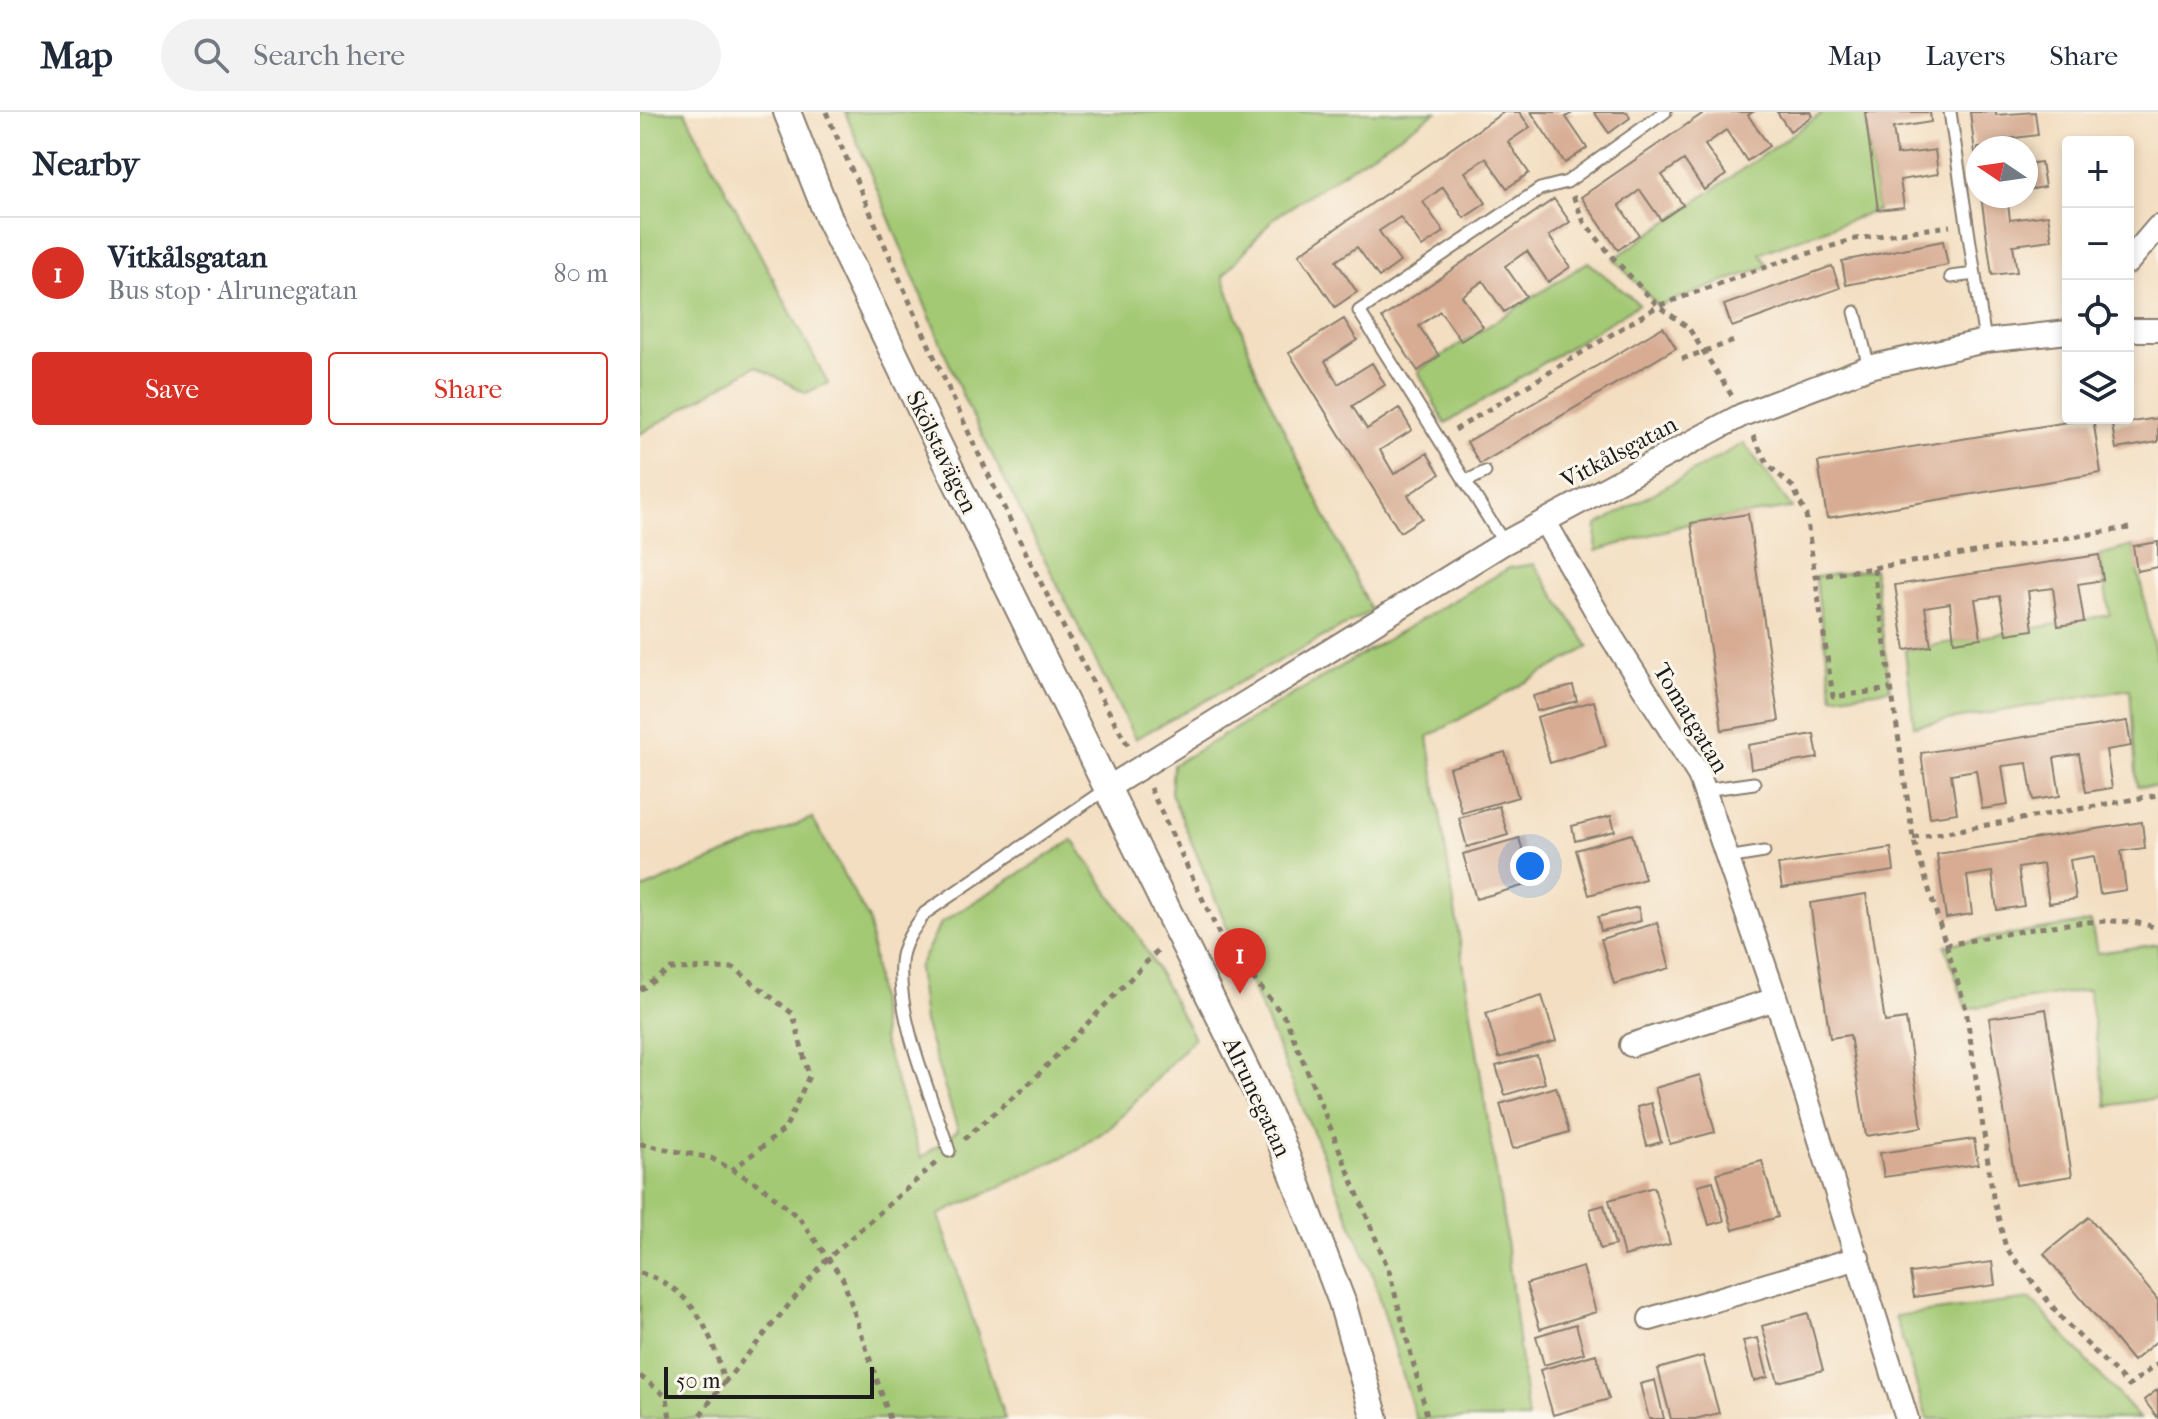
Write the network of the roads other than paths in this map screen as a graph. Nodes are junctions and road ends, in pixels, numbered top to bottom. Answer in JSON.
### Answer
{"nodes":[{"id":1,"x":787,"y":112,"type":"edge"},
{"id":2,"x":1665,"y":112,"type":"edge"},
{"id":3,"x":1950,"y":112,"type":"edge"},
{"id":4,"x":2158,"y":227,"type":"edge"},
{"id":5,"x":2134,"y":255,"type":"edge"},
{"id":6,"x":1975,"y":274,"type":"junction"},
{"id":7,"x":1951,"y":277,"type":"dead end"},
{"id":8,"x":1855,"y":312,"type":"dead end"},
{"id":9,"x":2134,"y":330,"type":"edge"},
{"id":10,"x":2158,"y":330,"type":"edge"},
{"id":11,"x":2062,"y":333,"type":"edge"},
{"id":12,"x":1985,"y":341,"type":"junction"},
{"id":13,"x":1869,"y":367,"type":"junction"},
{"id":14,"x":1485,"y":472,"type":"dead end"},
{"id":15,"x":1465,"y":482,"type":"junction"},
{"id":16,"x":1545,"y":522,"type":"junction"},
{"id":17,"x":1504,"y":543,"type":"junction"},
{"id":18,"x":1754,"y":783,"type":"dead end"},
{"id":19,"x":1109,"y":787,"type":"junction"},
{"id":20,"x":1704,"y":790,"type":"junction"},
{"id":21,"x":1764,"y":852,"type":"dead end"},
{"id":22,"x":1727,"y":858,"type":"junction"},
{"id":23,"x":1776,"y":999,"type":"junction"},
{"id":24,"x":1631,"y":1045,"type":"dead end"},
{"id":25,"x":949,"y":1151,"type":"road end"},
{"id":26,"x":1858,"y":1258,"type":"junction"},
{"id":27,"x":1650,"y":1319,"type":"dead end"},
{"id":28,"x":1375,"y":1419,"type":"edge"},
{"id":29,"x":1907,"y":1419,"type":"edge"}],
"edges":[{"from":1,"to":19,"type":"street","name":"Skölstavägen"},
{"from":2,"to":15,"type":"lane"},
{"from":3,"to":6,"type":"lane"},
{"from":4,"to":5,"type":"street"},
{"from":6,"to":7,"type":"lane"},
{"from":6,"to":12,"type":"lane"},
{"from":8,"to":13,"type":"lane"},
{"from":9,"to":10,"type":"street"},
{"from":11,"to":12,"type":"street","name":"Vitkålsgatan"},
{"from":12,"to":13,"type":"street","name":"Vitkålsgatan"},
{"from":13,"to":16,"type":"street","name":"Vitkålsgatan"},
{"from":14,"to":15,"type":"lane"},
{"from":15,"to":17,"type":"lane"},
{"from":16,"to":17,"type":"street","name":"Vitkålsgatan"},
{"from":16,"to":20,"type":"street","name":"Tomatgatan"},
{"from":17,"to":19,"type":"street","name":"Vitkålsgatan"},
{"from":18,"to":20,"type":"lane"},
{"from":19,"to":25,"type":"lane"},
{"from":19,"to":28,"type":"street","name":"Alrunegatan"},
{"from":20,"to":22,"type":"street","name":"Tomatgatan"},
{"from":21,"to":22,"type":"lane"},
{"from":22,"to":23,"type":"street","name":"Tomatgatan"},
{"from":23,"to":24,"type":"street"},
{"from":23,"to":26,"type":"street","name":"Tomatgatan"},
{"from":26,"to":27,"type":"street"},
{"from":26,"to":29,"type":"street","name":"Tomatgatan"}]}
